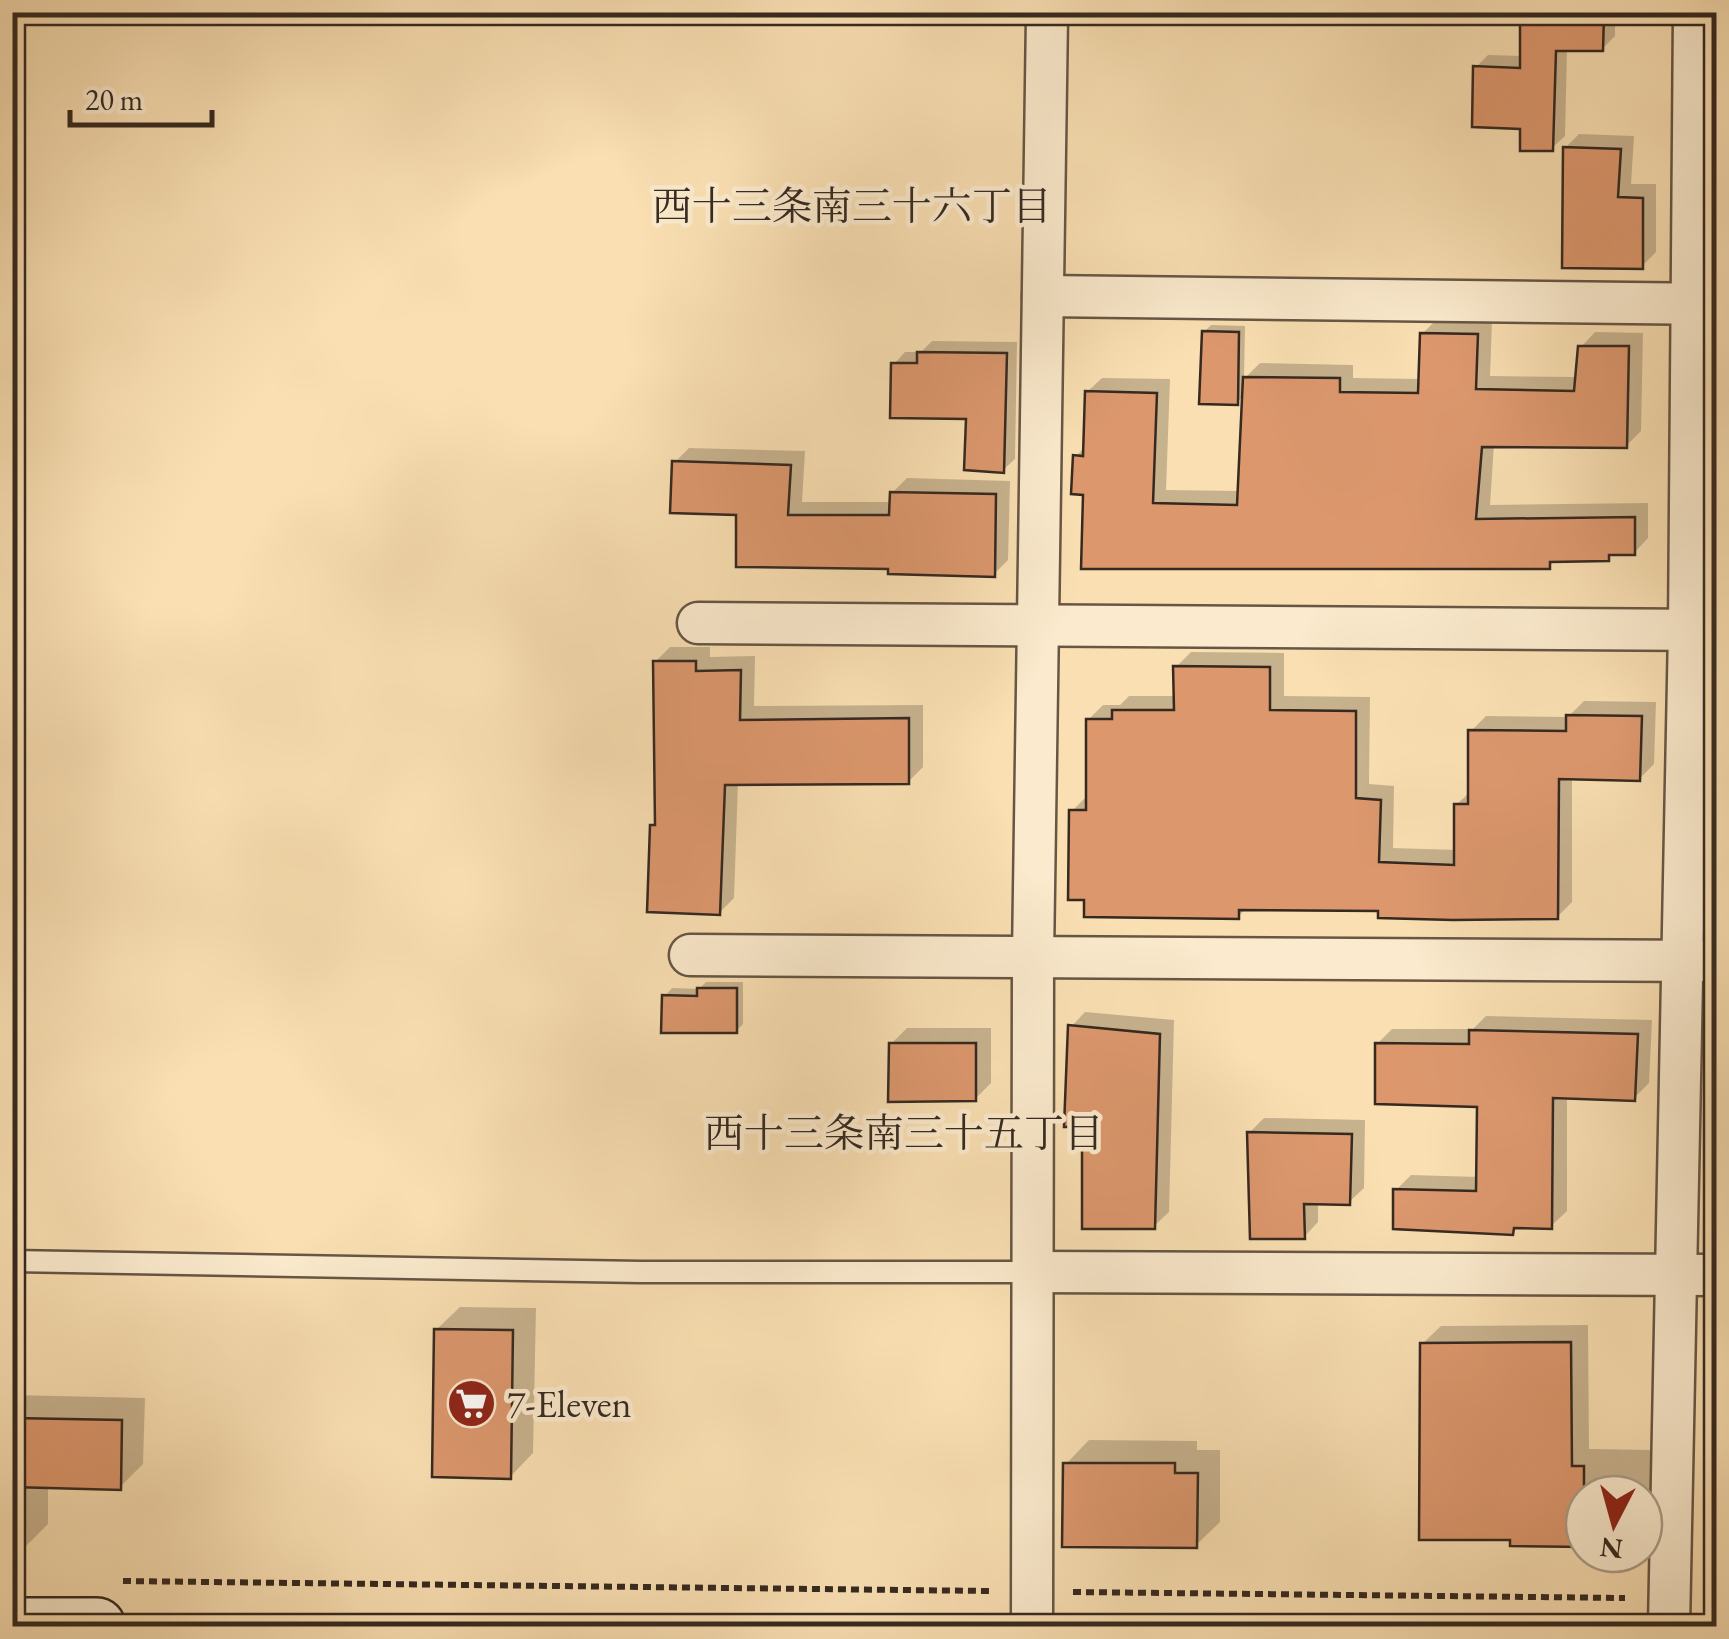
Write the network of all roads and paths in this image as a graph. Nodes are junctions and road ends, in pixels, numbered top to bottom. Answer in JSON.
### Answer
{"nodes":[{"id":1,"x":1052,"y":12,"type":"edge"},
{"id":2,"x":1694,"y":12,"type":"edge"},
{"id":3,"x":1044,"y":296,"type":"junction"},
{"id":4,"x":1705,"y":304,"type":"edge"},
{"id":5,"x":698,"y":622,"type":"dead end"},
{"id":6,"x":1040,"y":623,"type":"junction"},
{"id":7,"x":1703,"y":630,"type":"edge"},
{"id":8,"x":690,"y":955,"type":"dead end"},
{"id":9,"x":1034,"y":957,"type":"junction"},
{"id":10,"x":1699,"y":962,"type":"edge"},
{"id":11,"x":12,"y":1261,"type":"edge"},
{"id":12,"x":1034,"y":1272,"type":"junction"},
{"id":13,"x":1675,"y":1276,"type":"junction"},
{"id":14,"x":1716,"y":1276,"type":"edge"},
{"id":15,"x":104,"y":1604,"type":"edge"},
{"id":16,"x":1032,"y":1609,"type":"edge"},
{"id":17,"x":1669,"y":1612,"type":"edge"},
{"id":18,"x":12,"y":1626,"type":"edge"}],
"edges":[{"from":1,"to":3,"type":"street"},
{"from":2,"to":4,"type":"street"},
{"from":3,"to":4,"type":"street"},
{"from":3,"to":6,"type":"street"},
{"from":4,"to":7,"type":"street"},
{"from":5,"to":6,"type":"street"},
{"from":6,"to":7,"type":"street"},
{"from":6,"to":9,"type":"street"},
{"from":7,"to":10,"type":"street"},
{"from":8,"to":9,"type":"street"},
{"from":9,"to":10,"type":"street"},
{"from":9,"to":12,"type":"street"},
{"from":10,"to":13,"type":"street"},
{"from":11,"to":12,"type":"lane"},
{"from":12,"to":13,"type":"street"},
{"from":12,"to":16,"type":"street"},
{"from":13,"to":14,"type":"street"},
{"from":13,"to":17,"type":"street"},
{"from":15,"to":16,"type":"path"},
{"from":15,"to":18,"type":"main road"},
{"from":16,"to":17,"type":"path"}]}
